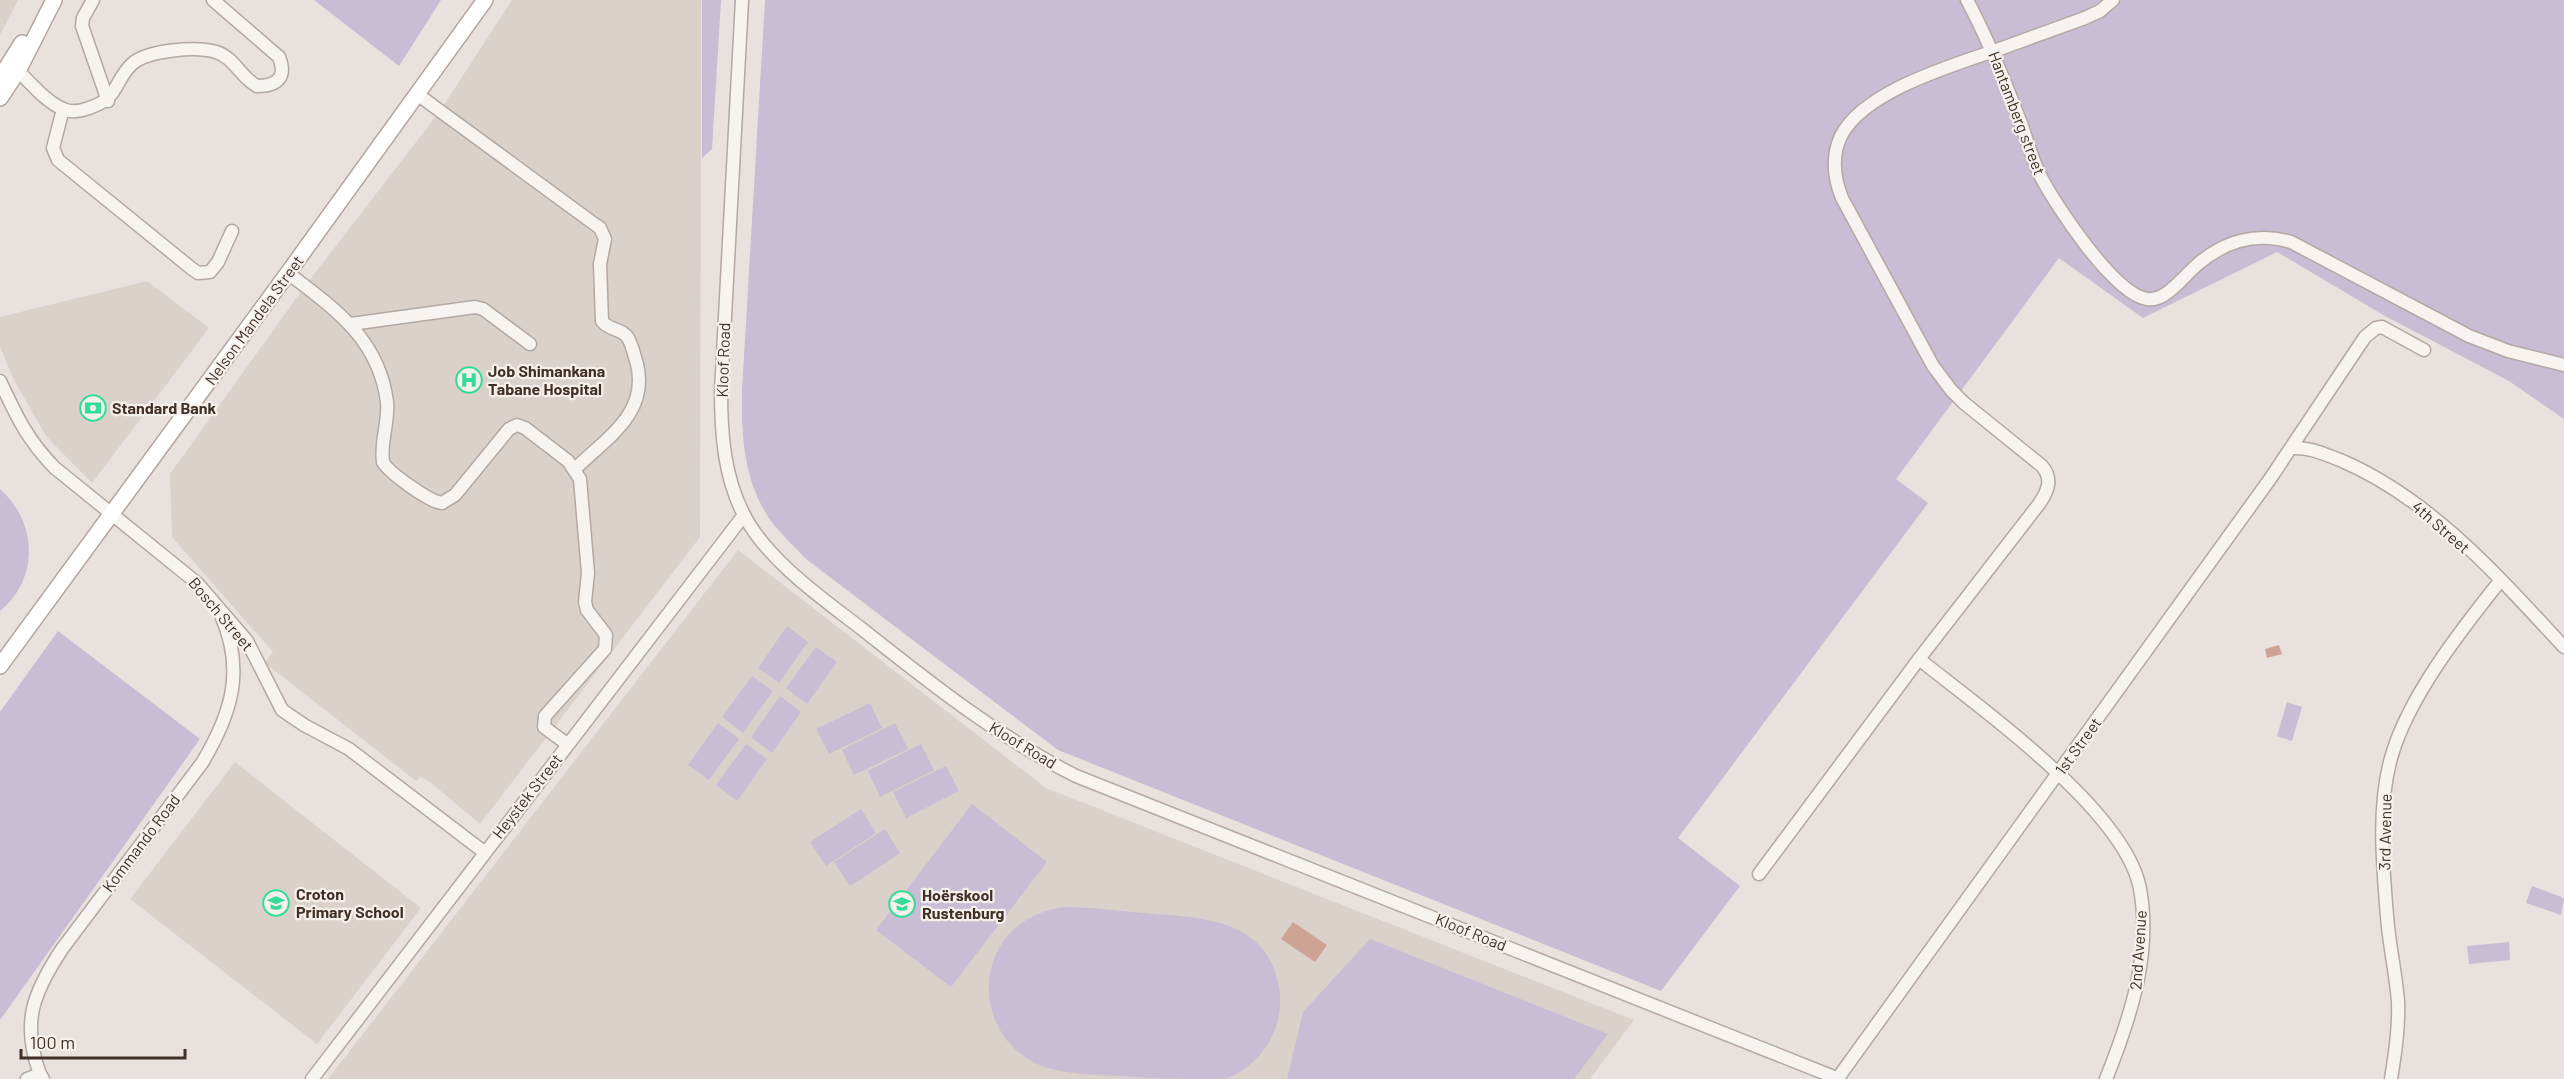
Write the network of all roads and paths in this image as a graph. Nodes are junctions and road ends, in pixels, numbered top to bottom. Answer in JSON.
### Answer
{"nodes":[{"id":1,"x":54,"y":0,"type":"edge"},
{"id":2,"x":93,"y":0,"type":"edge"},
{"id":3,"x":213,"y":0,"type":"edge"},
{"id":4,"x":485,"y":0,"type":"edge"},
{"id":5,"x":742,"y":0,"type":"edge"},
{"id":6,"x":1967,"y":0,"type":"edge"},
{"id":7,"x":2113,"y":0,"type":"edge"},
{"id":8,"x":41,"y":24,"type":"junction"},
{"id":9,"x":1993,"y":51,"type":"junction"},
{"id":10,"x":18,"y":71,"type":"junction"},
{"id":11,"x":0,"y":78,"type":"edge"},
{"id":12,"x":417,"y":94,"type":"junction"},
{"id":13,"x":0,"y":98,"type":"edge"},
{"id":14,"x":108,"y":101,"type":"junction"},
{"id":15,"x":63,"y":110,"type":"junction"},
{"id":16,"x":232,"y":231,"type":"dead end"},
{"id":17,"x":288,"y":273,"type":"junction"},
{"id":18,"x":351,"y":324,"type":"junction"},
{"id":19,"x":530,"y":344,"type":"dead end"},
{"id":20,"x":2424,"y":350,"type":"dead end"},
{"id":21,"x":2564,"y":365,"type":"edge"},
{"id":22,"x":0,"y":381,"type":"edge"},
{"id":23,"x":2292,"y":448,"type":"junction"},
{"id":24,"x":575,"y":469,"type":"junction"},
{"id":25,"x":112,"y":513,"type":"junction"},
{"id":26,"x":744,"y":515,"type":"junction"},
{"id":27,"x":2500,"y":581,"type":"junction"},
{"id":28,"x":218,"y":607,"type":"junction"},
{"id":29,"x":2564,"y":647,"type":"edge"},
{"id":30,"x":1919,"y":659,"type":"junction"},
{"id":31,"x":0,"y":666,"type":"edge"},
{"id":32,"x":567,"y":744,"type":"junction"},
{"id":33,"x":2057,"y":774,"type":"junction"},
{"id":34,"x":484,"y":852,"type":"junction"},
{"id":35,"x":1759,"y":874,"type":"dead end"},
{"id":36,"x":41,"y":1076,"type":"edge"},
{"id":37,"x":27,"y":1079,"type":"edge"},
{"id":38,"x":312,"y":1079,"type":"edge"},
{"id":39,"x":1839,"y":1079,"type":"edge"},
{"id":40,"x":2106,"y":1079,"type":"edge"},
{"id":41,"x":2391,"y":1079,"type":"edge"}],
"edges":[{"from":1,"to":8,"type":"main road"},
{"from":2,"to":14,"type":"street"},
{"from":3,"to":14,"type":"street"},
{"from":4,"to":12,"type":"main road","name":"Nelson Mandela Street"},
{"from":5,"to":26,"type":"street","name":"Kloof Road"},
{"from":6,"to":9,"type":"street","name":"Hantamberg street"},
{"from":7,"to":9,"type":"street"},
{"from":8,"to":10,"type":"main road"},
{"from":8,"to":11,"type":"main road"},
{"from":9,"to":21,"type":"street","name":"Hantamberg street"},
{"from":9,"to":30,"type":"street"},
{"from":10,"to":13,"type":"main road"},
{"from":10,"to":15,"type":"street"},
{"from":12,"to":17,"type":"main road","name":"Nelson Mandela Street"},
{"from":12,"to":24,"type":"street"},
{"from":14,"to":15,"type":"street"},
{"from":15,"to":16,"type":"street"},
{"from":17,"to":18,"type":"street"},
{"from":17,"to":25,"type":"main road","name":"Nelson Mandela Street"},
{"from":18,"to":19,"type":"street"},
{"from":18,"to":24,"type":"street"},
{"from":20,"to":23,"type":"street","name":"1st Street"},
{"from":22,"to":25,"type":"street","name":"Bosch Street"},
{"from":23,"to":27,"type":"street","name":"4th Street"},
{"from":23,"to":33,"type":"street","name":"1st Street"},
{"from":24,"to":32,"type":"street"},
{"from":25,"to":28,"type":"street","name":"Bosch Street"},
{"from":25,"to":31,"type":"main road","name":"Nelson Mandela Street"},
{"from":26,"to":32,"type":"street","name":"Heystek Street"},
{"from":26,"to":39,"type":"street","name":"Kloof Road"},
{"from":27,"to":29,"type":"street","name":"4th Street"},
{"from":27,"to":41,"type":"street","name":"3rd Avenue"},
{"from":28,"to":34,"type":"street","name":"Bosch Street"},
{"from":28,"to":36,"type":"street","name":"Kommando Road"},
{"from":30,"to":33,"type":"street","name":"2nd Avenue"},
{"from":30,"to":35,"type":"street"},
{"from":32,"to":34,"type":"street","name":"Heystek Street"},
{"from":33,"to":39,"type":"street","name":"1st Street"},
{"from":33,"to":40,"type":"street","name":"2nd Avenue"},
{"from":34,"to":38,"type":"street","name":"Heystek Street"},
{"from":36,"to":37,"type":"street"}]}
